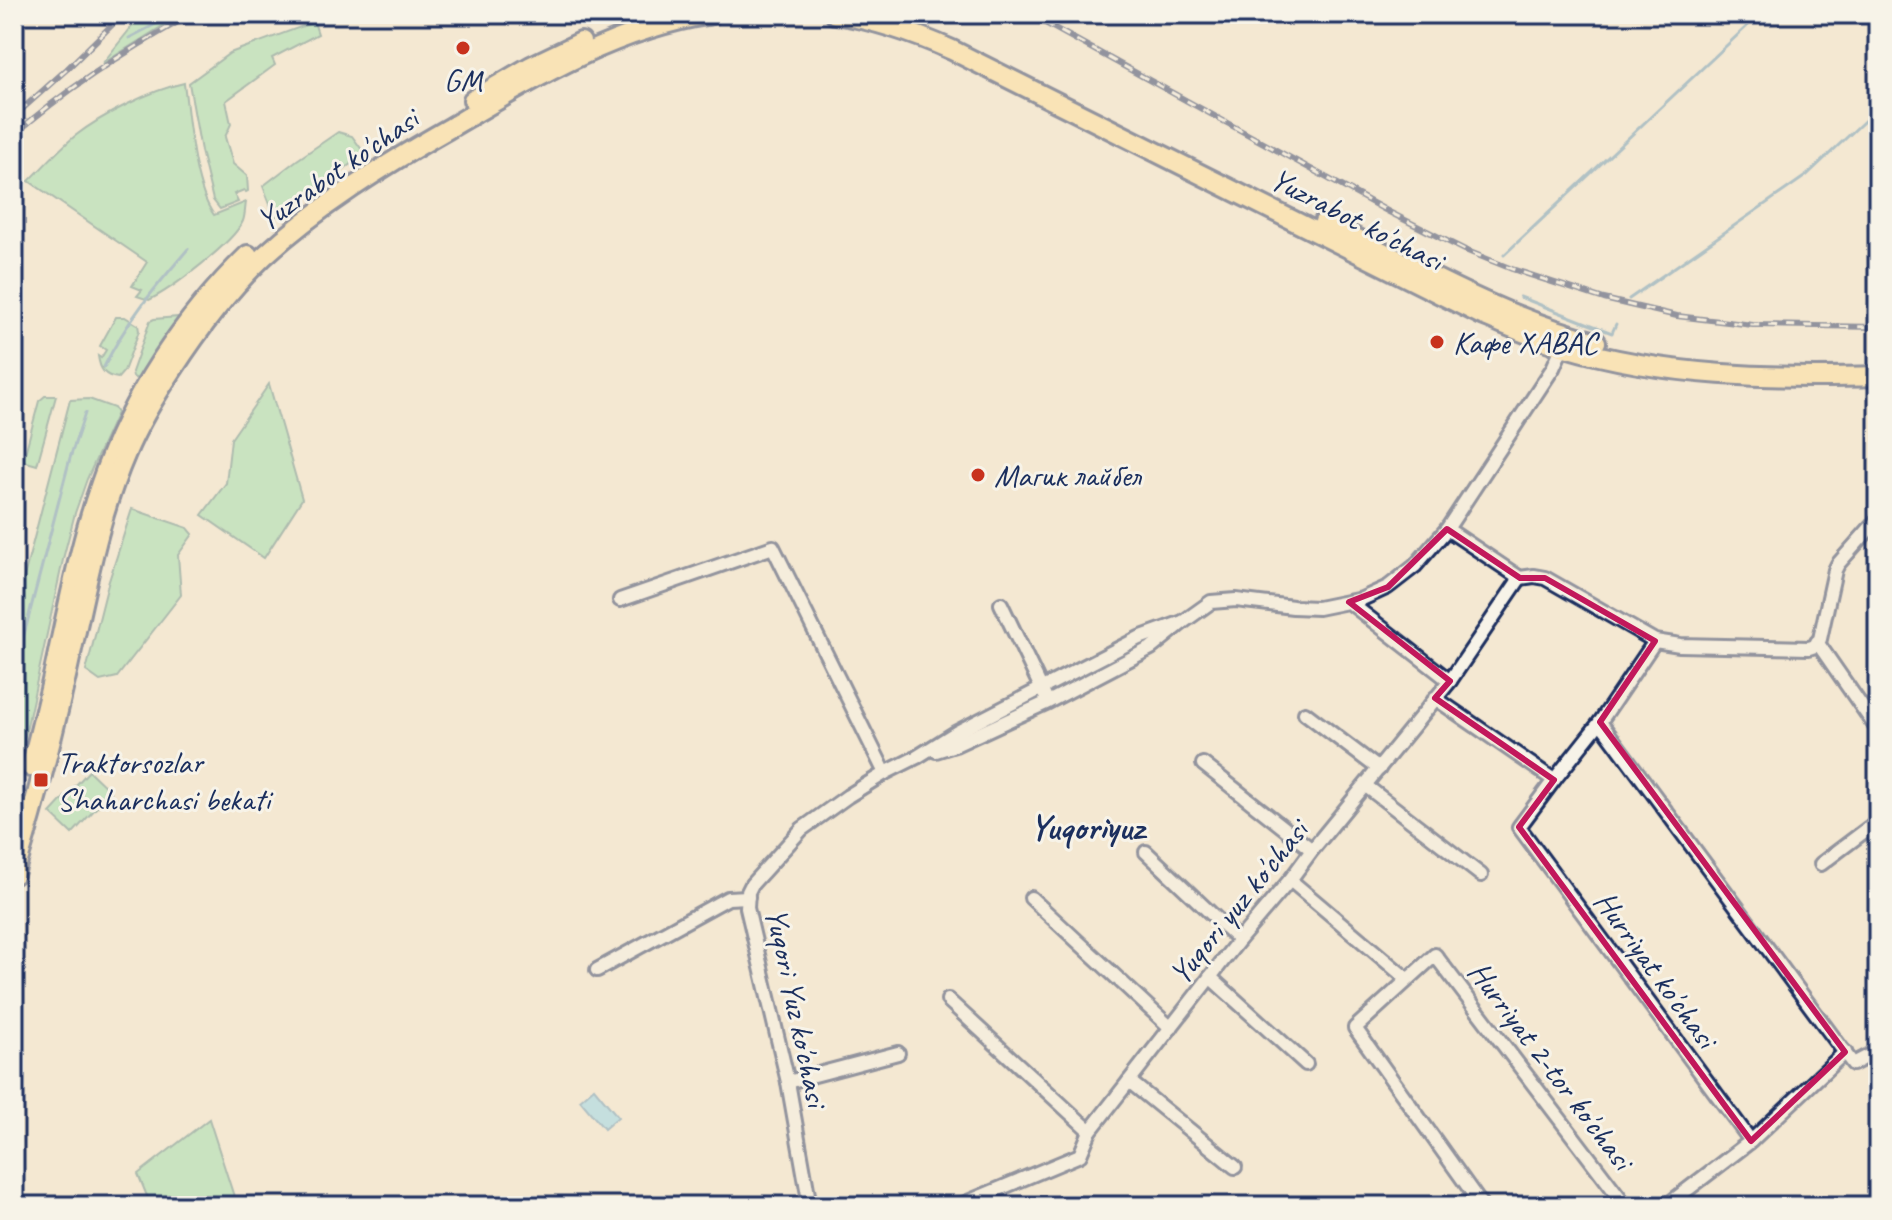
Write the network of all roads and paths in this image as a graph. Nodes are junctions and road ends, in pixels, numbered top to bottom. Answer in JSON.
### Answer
{"nodes":[{"id":1,"x":658,"y":14,"type":"edge"},
{"id":2,"x":712,"y":14,"type":"edge"},
{"id":3,"x":835,"y":14,"type":"edge"},
{"id":4,"x":889,"y":14,"type":"edge"},
{"id":5,"x":1418,"y":276,"type":"junction"},
{"id":6,"x":1565,"y":340,"type":"junction"},
{"id":7,"x":1878,"y":366,"type":"edge"},
{"id":8,"x":1878,"y":376,"type":"edge"},
{"id":9,"x":145,"y":401,"type":"junction"},
{"id":10,"x":1878,"y":519,"type":"edge"},
{"id":11,"x":1447,"y":529,"type":"junction"},
{"id":12,"x":1520,"y":578,"type":"junction"},
{"id":13,"x":620,"y":600,"type":"dead end"},
{"id":14,"x":1349,"y":602,"type":"junction"},
{"id":15,"x":1001,"y":604,"type":"dead end"},
{"id":16,"x":1183,"y":622,"type":"junction"},
{"id":17,"x":1655,"y":641,"type":"junction"},
{"id":18,"x":1817,"y":642,"type":"junction"},
{"id":19,"x":1450,"y":681,"type":"junction"},
{"id":20,"x":1041,"y":689,"type":"junction"},
{"id":21,"x":1435,"y":698,"type":"junction"},
{"id":22,"x":1048,"y":702,"type":"junction"},
{"id":23,"x":1305,"y":713,"type":"dead end"},
{"id":24,"x":1600,"y":722,"type":"junction"},
{"id":25,"x":1878,"y":730,"type":"edge"},
{"id":26,"x":917,"y":757,"type":"junction"},
{"id":27,"x":1203,"y":764,"type":"dead end"},
{"id":28,"x":1379,"y":769,"type":"junction"},
{"id":29,"x":885,"y":773,"type":"junction"},
{"id":30,"x":1554,"y":780,"type":"junction"},
{"id":31,"x":1366,"y":786,"type":"junction"},
{"id":32,"x":27,"y":812,"type":"junction"},
{"id":33,"x":1878,"y":821,"type":"edge"},
{"id":34,"x":14,"y":832,"type":"edge"},
{"id":35,"x":1312,"y":850,"type":"junction"},
{"id":36,"x":1146,"y":852,"type":"dead end"},
{"id":37,"x":1821,"y":864,"type":"dead end"},
{"id":38,"x":14,"y":874,"type":"edge"},
{"id":39,"x":1481,"y":875,"type":"dead end"},
{"id":40,"x":1290,"y":880,"type":"junction"},
{"id":41,"x":748,"y":897,"type":"junction"},
{"id":42,"x":1031,"y":898,"type":"dead end"},
{"id":43,"x":1239,"y":940,"type":"junction"},
{"id":44,"x":597,"y":970,"type":"dead end"},
{"id":45,"x":1210,"y":977,"type":"junction"},
{"id":46,"x":1407,"y":979,"type":"junction"},
{"id":47,"x":948,"y":1000,"type":"dead end"},
{"id":48,"x":1171,"y":1028,"type":"junction"},
{"id":49,"x":1878,"y":1051,"type":"edge"},
{"id":50,"x":1845,"y":1052,"type":"junction"},
{"id":51,"x":898,"y":1053,"type":"dead end"},
{"id":52,"x":1306,"y":1064,"type":"dead end"},
{"id":53,"x":1129,"y":1081,"type":"junction"},
{"id":54,"x":788,"y":1082,"type":"junction"},
{"id":55,"x":1090,"y":1131,"type":"junction"},
{"id":56,"x":1751,"y":1141,"type":"junction"},
{"id":57,"x":1235,"y":1167,"type":"dead end"},
{"id":58,"x":810,"y":1206,"type":"edge"},
{"id":59,"x":958,"y":1206,"type":"edge"},
{"id":60,"x":1482,"y":1206,"type":"edge"},
{"id":61,"x":1626,"y":1206,"type":"edge"},
{"id":62,"x":1666,"y":1206,"type":"edge"}],
"edges":[{"from":1,"to":9,"type":"main road","name":"Yuzrabot ko'chasi"},
{"from":2,"to":9,"type":"main road","name":"Yuzrabot ko'chasi"},
{"from":3,"to":5,"type":"main road","name":"Yuzrabot ko'chasi"},
{"from":4,"to":5,"type":"main road","name":"Yuzrabot ko'chasi"},
{"from":5,"to":6,"type":"main road","name":"Yuzrabot ko'chasi"},
{"from":6,"to":7,"type":"main road","name":"Yuzrabot ko'chasi"},
{"from":6,"to":8,"type":"main road","name":"Yuzrabot ko'chasi"},
{"from":6,"to":11,"type":"street","name":"Yuqori Yuz ko'chasi"},
{"from":9,"to":32,"type":"main road","name":"Yuzrabot ko'chasi"},
{"from":10,"to":18,"type":"street"},
{"from":11,"to":12,"type":"street"},
{"from":11,"to":14,"type":"street","name":"Yuqori Yuz ko'chasi"},
{"from":12,"to":17,"type":"street"},
{"from":12,"to":19,"type":"street","name":"Yuqori yuz ko'chasi"},
{"from":13,"to":29,"type":"street"},
{"from":14,"to":16,"type":"street","name":"Yuqori Yuz ko'chasi"},
{"from":14,"to":19,"type":"street"},
{"from":15,"to":20,"type":"street"},
{"from":16,"to":20,"type":"street","name":"Yuqori Yuz ko'chasi"},
{"from":16,"to":22,"type":"street","name":"Yuqori Yuz ko'chasi"},
{"from":17,"to":18,"type":"street"},
{"from":17,"to":24,"type":"street"},
{"from":18,"to":25,"type":"street"},
{"from":19,"to":21,"type":"street","name":"Yuqori yuz ko'chasi"},
{"from":20,"to":22,"type":"street"},
{"from":20,"to":26,"type":"street","name":"Yuqori Yuz ko'chasi"},
{"from":21,"to":28,"type":"street","name":"Yuqori yuz ko'chasi"},
{"from":21,"to":30,"type":"street"},
{"from":22,"to":26,"type":"street","name":"Yuqori Yuz ko'chasi"},
{"from":23,"to":28,"type":"street"},
{"from":24,"to":30,"type":"street"},
{"from":24,"to":50,"type":"street"},
{"from":26,"to":29,"type":"street","name":"Yuqori Yuz ko'chasi"},
{"from":27,"to":35,"type":"street"},
{"from":28,"to":31,"type":"street","name":"Yuqori yuz ko'chasi"},
{"from":29,"to":41,"type":"street","name":"Yuqori Yuz ko'chasi"},
{"from":30,"to":56,"type":"street","name":"Hurriyat ko'chasi"},
{"from":31,"to":35,"type":"street","name":"Yuqori yuz ko'chasi"},
{"from":31,"to":39,"type":"street"},
{"from":32,"to":34,"type":"main road","name":"Yuzrabot ko'chasi"},
{"from":32,"to":38,"type":"main road","name":"Yuzrabot ko'chasi"},
{"from":33,"to":37,"type":"street"},
{"from":35,"to":40,"type":"street","name":"Yuqori yuz ko'chasi"},
{"from":36,"to":43,"type":"street"},
{"from":40,"to":43,"type":"street","name":"Yuqori yuz ko'chasi"},
{"from":40,"to":46,"type":"street"},
{"from":41,"to":44,"type":"street"},
{"from":41,"to":54,"type":"street","name":"Yuqori Yuz ko'chasi"},
{"from":42,"to":48,"type":"street"},
{"from":43,"to":45,"type":"street","name":"Yuqori yuz ko'chasi"},
{"from":45,"to":48,"type":"street","name":"Yuqori yuz ko'chasi"},
{"from":45,"to":52,"type":"street"},
{"from":46,"to":60,"type":"street"},
{"from":46,"to":61,"type":"street","name":"Hurriyat 2-tor ko'chasi"},
{"from":47,"to":55,"type":"street"},
{"from":48,"to":53,"type":"street","name":"Yuqori yuz ko'chasi"},
{"from":49,"to":50,"type":"street"},
{"from":50,"to":56,"type":"street"},
{"from":51,"to":54,"type":"street"},
{"from":53,"to":55,"type":"street","name":"Yuqori yuz ko'chasi"},
{"from":53,"to":57,"type":"street"},
{"from":54,"to":58,"type":"street","name":"Yuqori Yuz ko'chasi"},
{"from":55,"to":59,"type":"street","name":"Yuqori yuz ko'chasi"},
{"from":56,"to":62,"type":"street"}]}
